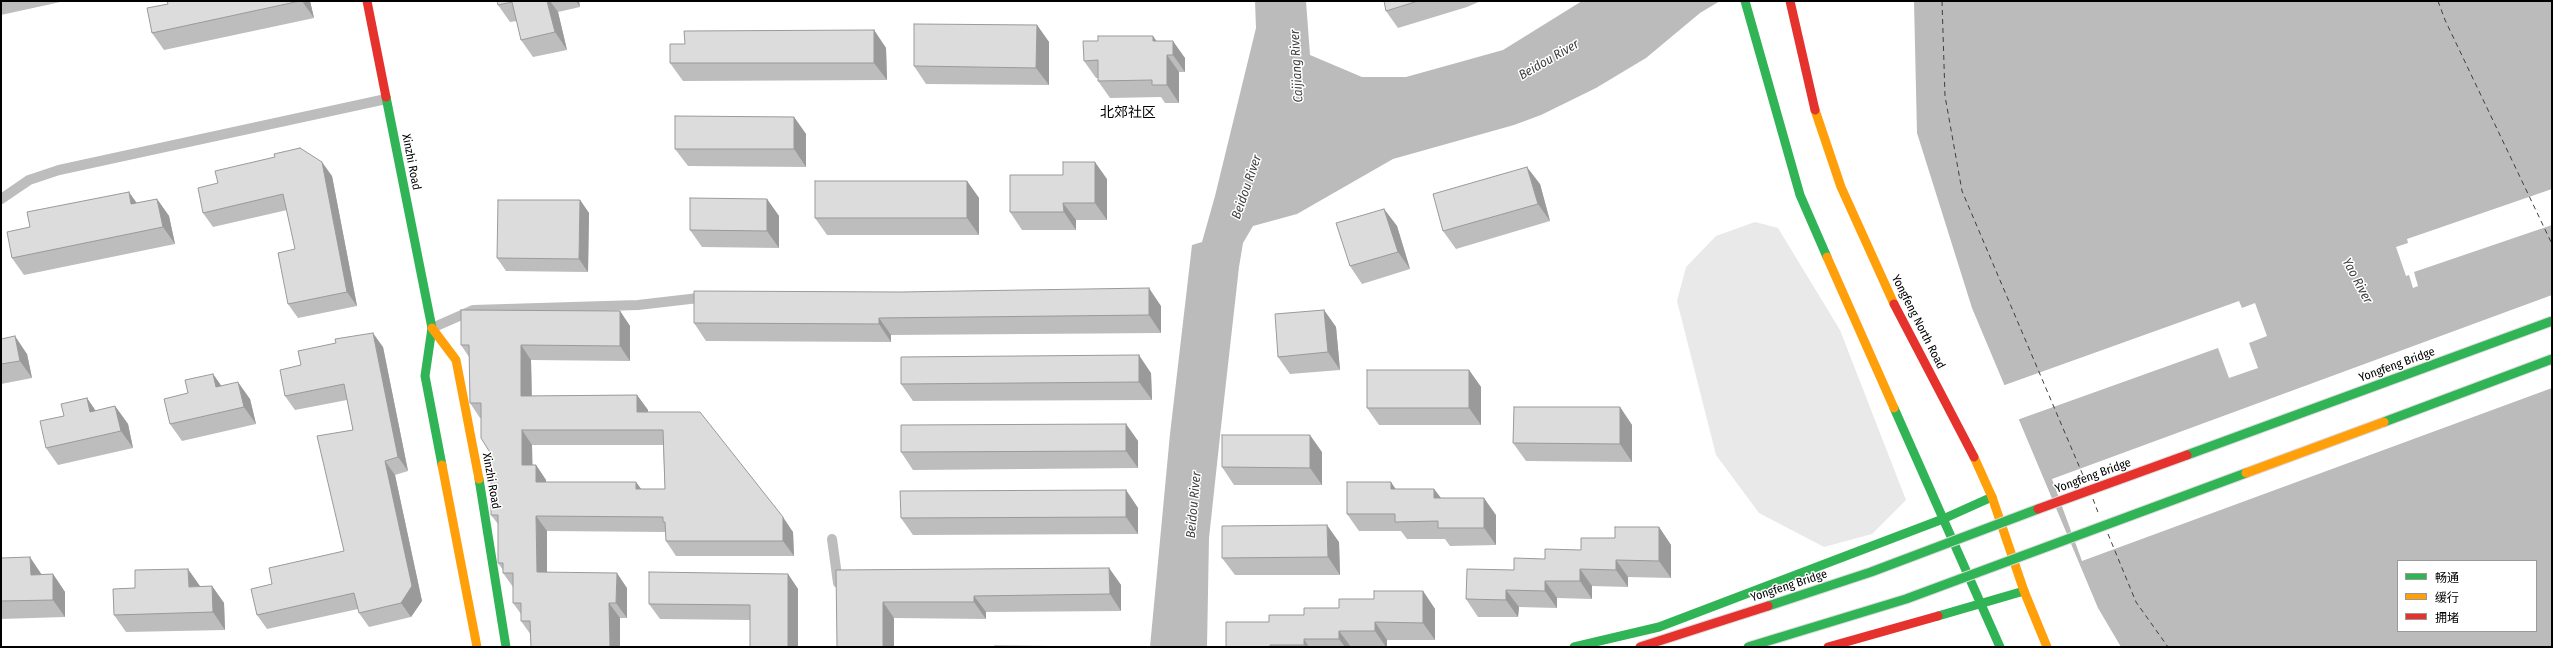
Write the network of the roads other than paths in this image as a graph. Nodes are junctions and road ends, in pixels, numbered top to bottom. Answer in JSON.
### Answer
{"nodes":[{"id":1,"x":367,"y":1,"type":"edge"},
{"id":2,"x":1745,"y":1,"type":"edge"},
{"id":3,"x":1790,"y":1,"type":"edge"},
{"id":4,"x":386,"y":99,"type":"junction"},
{"id":5,"x":1,"y":199,"type":"edge"},
{"id":6,"x":718,"y":296,"type":"edge"},
{"id":7,"x":2552,"y":321,"type":"edge"},
{"id":8,"x":432,"y":328,"type":"junction"},
{"id":9,"x":2552,"y":359,"type":"edge"},
{"id":10,"x":1992,"y":497,"type":"junction"},
{"id":11,"x":1943,"y":519,"type":"junction"},
{"id":12,"x":832,"y":539,"type":"dead end"},
{"id":13,"x":2024,"y":591,"type":"junction"},
{"id":14,"x":838,"y":593,"type":"edge"},
{"id":15,"x":1980,"y":603,"type":"junction"},
{"id":16,"x":477,"y":647,"type":"edge"},
{"id":17,"x":506,"y":647,"type":"edge"},
{"id":18,"x":1574,"y":647,"type":"edge"},
{"id":19,"x":1640,"y":647,"type":"edge"},
{"id":20,"x":1748,"y":647,"type":"edge"},
{"id":21,"x":1828,"y":647,"type":"edge"},
{"id":22,"x":2000,"y":647,"type":"edge"},
{"id":23,"x":2047,"y":647,"type":"edge"}],
"edges":[{"from":1,"to":4,"type":"main road","name":"Xinzhi Road"},
{"from":2,"to":11,"type":"main road"},
{"from":3,"to":10,"type":"main road","name":"Yongfeng North Road"},
{"from":4,"to":5,"type":"lane"},
{"from":4,"to":8,"type":"main road","name":"Xinzhi Road"},
{"from":6,"to":8,"type":"lane"},
{"from":7,"to":19,"type":"main road","name":"Yongfeng Bridge","bridge":true},
{"from":8,"to":16,"type":"main road","name":"Xinzhi Road"},
{"from":8,"to":17,"type":"main road","name":"Xinzhi Road"},
{"from":9,"to":20,"type":"main road","bridge":true},
{"from":10,"to":11,"type":"main road"},
{"from":10,"to":13,"type":"main road","name":"Yongfeng North Road"},
{"from":11,"to":15,"type":"main road"},
{"from":11,"to":18,"type":"main road"},
{"from":12,"to":14,"type":"lane"},
{"from":13,"to":15,"type":"main road"},
{"from":13,"to":23,"type":"main road","name":"Yongfeng North Road"},
{"from":15,"to":21,"type":"main road"},
{"from":15,"to":22,"type":"main road"}]}
